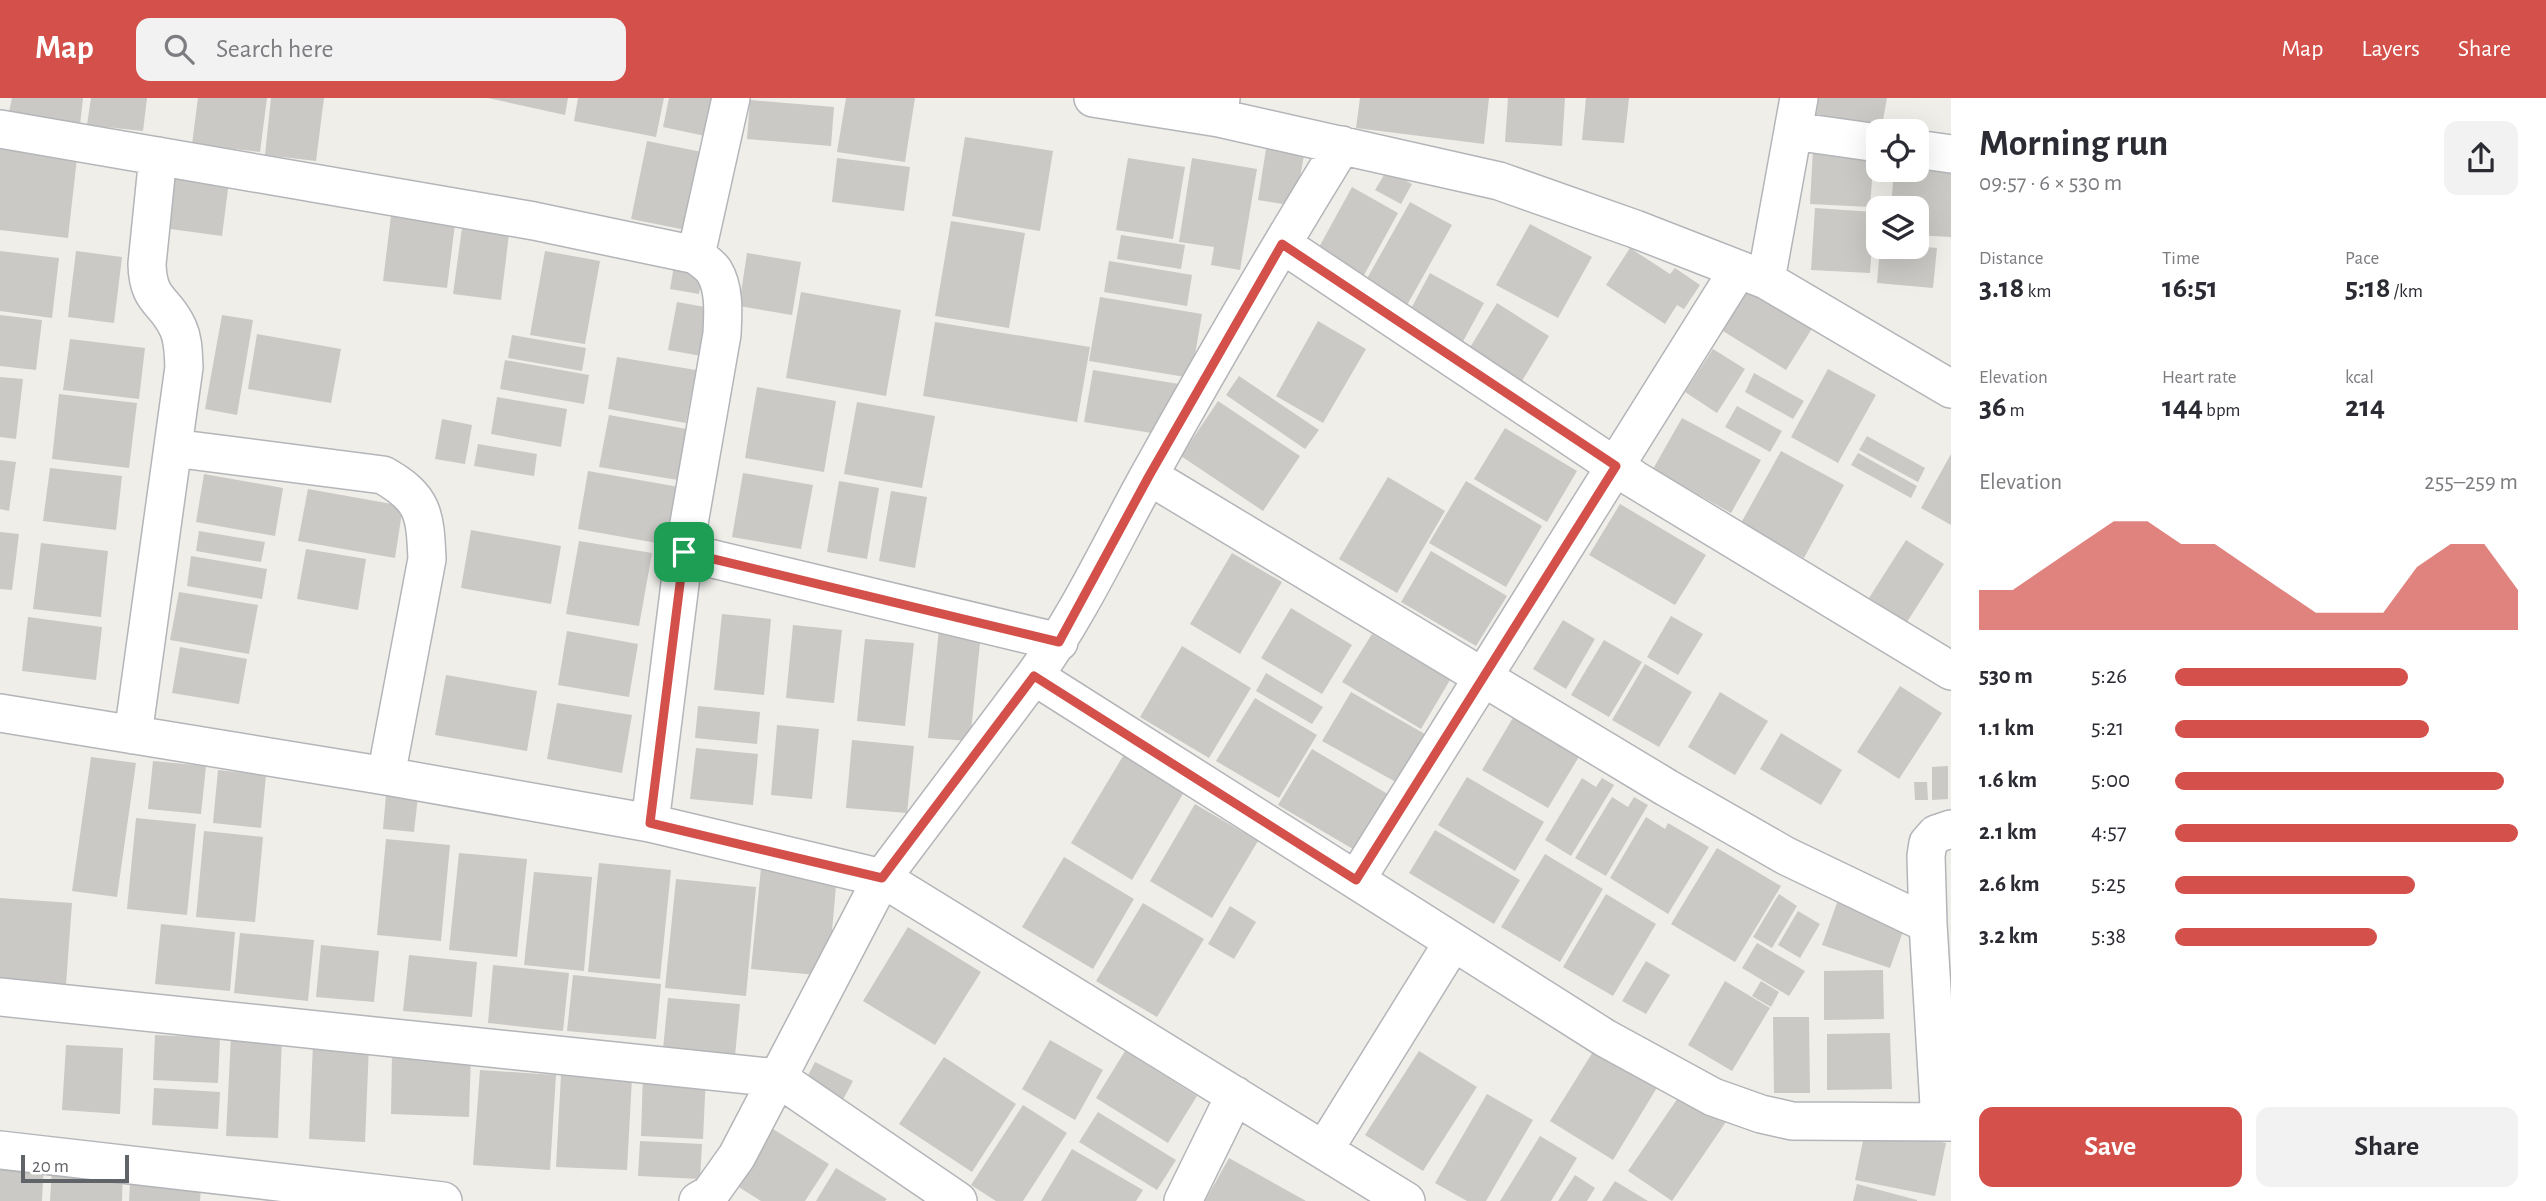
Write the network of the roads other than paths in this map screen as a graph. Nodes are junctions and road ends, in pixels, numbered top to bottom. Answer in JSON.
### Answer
{"nodes":[{"id":1,"x":731,"y":98,"type":"edge"},
{"id":2,"x":1093,"y":98,"type":"edge"},
{"id":3,"x":1220,"y":108,"type":"edge"},
{"id":4,"x":1796,"y":114,"type":"edge"},
{"id":5,"x":0,"y":129,"type":"edge"},
{"id":6,"x":1866,"y":139,"type":"edge"},
{"id":7,"x":1342,"y":145,"type":"junction"},
{"id":8,"x":1929,"y":151,"type":"edge"},
{"id":9,"x":1951,"y":154,"type":"edge"},
{"id":10,"x":158,"y":156,"type":"junction"},
{"id":11,"x":1282,"y":244,"type":"junction"},
{"id":12,"x":696,"y":255,"type":"junction"},
{"id":13,"x":1752,"y":275,"type":"junction"},
{"id":14,"x":1951,"y":389,"type":"edge"},
{"id":15,"x":173,"y":448,"type":"junction"},
{"id":16,"x":1616,"y":466,"type":"junction"},
{"id":17,"x":1149,"y":476,"type":"junction"},
{"id":18,"x":684,"y":552,"type":"junction"},
{"id":19,"x":1059,"y":642,"type":"junction"},
{"id":20,"x":1951,"y":671,"type":"edge"},
{"id":21,"x":1034,"y":676,"type":"junction"},
{"id":22,"x":1484,"y":677,"type":"junction"},
{"id":23,"x":0,"y":713,"type":"edge"},
{"id":24,"x":133,"y":735,"type":"junction"},
{"id":25,"x":386,"y":776,"type":"junction"},
{"id":26,"x":650,"y":823,"type":"junction"},
{"id":27,"x":1951,"y":829,"type":"edge"},
{"id":28,"x":882,"y":878,"type":"junction"},
{"id":29,"x":1356,"y":880,"type":"junction"},
{"id":30,"x":1928,"y":924,"type":"junction"},
{"id":31,"x":1454,"y":942,"type":"junction"},
{"id":32,"x":0,"y":997,"type":"edge"},
{"id":33,"x":778,"y":1078,"type":"junction"},
{"id":34,"x":1235,"y":1095,"type":"junction"},
{"id":35,"x":1946,"y":1122,"type":"edge"},
{"id":36,"x":0,"y":1150,"type":"edge"},
{"id":37,"x":1324,"y":1150,"type":"junction"},
{"id":38,"x":443,"y":1201,"type":"edge"},
{"id":39,"x":698,"y":1201,"type":"edge"},
{"id":40,"x":958,"y":1201,"type":"edge"},
{"id":41,"x":1183,"y":1201,"type":"edge"},
{"id":42,"x":1405,"y":1201,"type":"edge"}],
"edges":[{"from":1,"to":12,"type":"street"},
{"from":2,"to":3,"type":"street"},
{"from":3,"to":7,"type":"street"},
{"from":4,"to":6,"type":"street"},
{"from":4,"to":13,"type":"street"},
{"from":5,"to":10,"type":"street"},
{"from":7,"to":11,"type":"street"},
{"from":7,"to":13,"type":"street"},
{"from":8,"to":9,"type":"street"},
{"from":10,"to":12,"type":"street"},
{"from":10,"to":15,"type":"street"},
{"from":11,"to":16,"type":"street"},
{"from":11,"to":17,"type":"street"},
{"from":12,"to":18,"type":"street"},
{"from":13,"to":14,"type":"street"},
{"from":13,"to":16,"type":"street"},
{"from":15,"to":24,"type":"street"},
{"from":15,"to":25,"type":"street"},
{"from":16,"to":20,"type":"street"},
{"from":16,"to":22,"type":"street"},
{"from":17,"to":19,"type":"street"},
{"from":17,"to":22,"type":"street"},
{"from":18,"to":19,"type":"street"},
{"from":18,"to":26,"type":"street"},
{"from":19,"to":21,"type":"street"},
{"from":21,"to":28,"type":"street"},
{"from":21,"to":29,"type":"street"},
{"from":22,"to":29,"type":"street"},
{"from":22,"to":30,"type":"street"},
{"from":23,"to":24,"type":"street"},
{"from":24,"to":25,"type":"street"},
{"from":25,"to":26,"type":"street"},
{"from":26,"to":28,"type":"street"},
{"from":27,"to":30,"type":"street"},
{"from":28,"to":33,"type":"street"},
{"from":28,"to":34,"type":"street"},
{"from":29,"to":31,"type":"street"},
{"from":30,"to":35,"type":"street"},
{"from":31,"to":35,"type":"street"},
{"from":31,"to":37,"type":"street"},
{"from":32,"to":33,"type":"street"},
{"from":33,"to":39,"type":"street"},
{"from":33,"to":40,"type":"street"},
{"from":34,"to":37,"type":"street"},
{"from":34,"to":41,"type":"street"},
{"from":36,"to":38,"type":"street"},
{"from":37,"to":42,"type":"street"}]}
